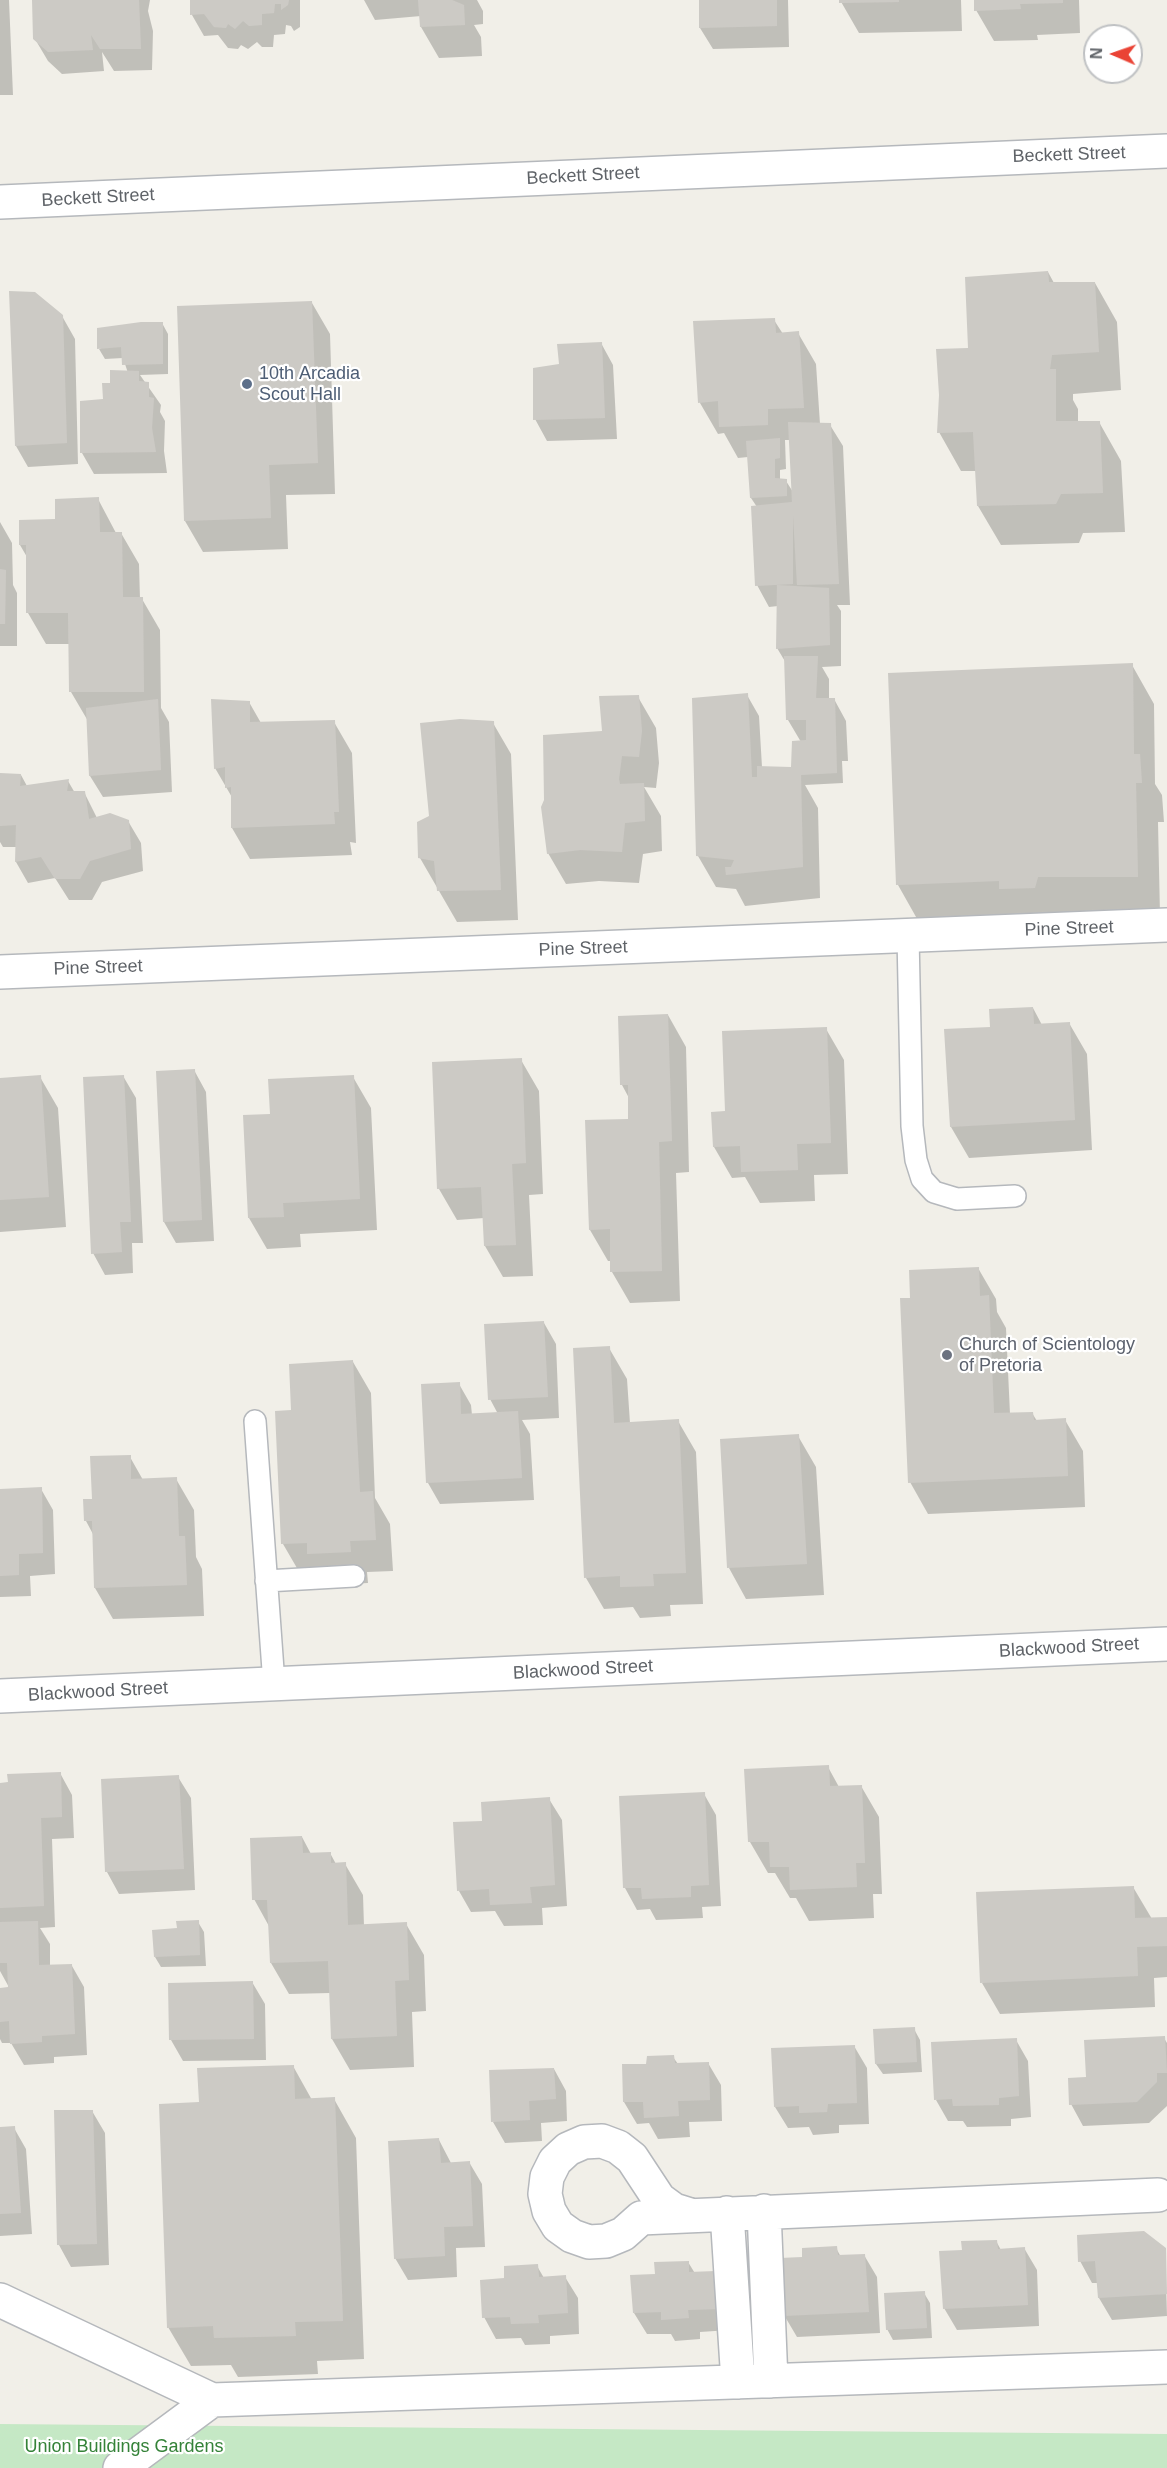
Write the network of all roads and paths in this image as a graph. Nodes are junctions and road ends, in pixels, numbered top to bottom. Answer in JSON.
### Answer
{"nodes":[{"id":1,"x":1167,"y":151,"type":"edge"},
{"id":2,"x":0,"y":202,"type":"edge"},
{"id":3,"x":1167,"y":925,"type":"edge"},
{"id":4,"x":908,"y":936,"type":"junction"},
{"id":5,"x":0,"y":972,"type":"edge"},
{"id":6,"x":1015,"y":1196,"type":"dead end"},
{"id":7,"x":255,"y":1421,"type":"dead end"},
{"id":8,"x":354,"y":1576,"type":"dead end"},
{"id":9,"x":266,"y":1581,"type":"junction"},
{"id":10,"x":1167,"y":1644,"type":"edge"},
{"id":11,"x":274,"y":1684,"type":"junction"},
{"id":12,"x":0,"y":1696,"type":"edge"},
{"id":13,"x":1158,"y":2194,"type":"dead end"},
{"id":14,"x":764,"y":2211,"type":"junction"},
{"id":15,"x":727,"y":2213,"type":"junction"},
{"id":16,"x":690,"y":2215,"type":"dead end"},
{"id":17,"x":0,"y":2300,"type":"edge"},
{"id":18,"x":1167,"y":2367,"type":"edge"},
{"id":19,"x":771,"y":2381,"type":"junction"},
{"id":20,"x":738,"y":2382,"type":"junction"},
{"id":21,"x":212,"y":2400,"type":"junction"},
{"id":22,"x":120,"y":2468,"type":"edge"}],
"edges":[{"from":1,"to":2,"type":"street","name":"Beckett Street"},
{"from":3,"to":4,"type":"street","name":"Pine Street"},
{"from":4,"to":5,"type":"street","name":"Pine Street"},
{"from":4,"to":6,"type":"lane"},
{"from":7,"to":9,"type":"lane"},
{"from":8,"to":9,"type":"lane"},
{"from":9,"to":11,"type":"lane"},
{"from":10,"to":11,"type":"street","name":"Blackwood Street"},
{"from":11,"to":12,"type":"street","name":"Blackwood Street"},
{"from":13,"to":14,"type":"street"},
{"from":14,"to":15,"type":"street"},
{"from":14,"to":19,"type":"street"},
{"from":15,"to":16,"type":"street"},
{"from":15,"to":20,"type":"street"},
{"from":17,"to":21,"type":"street"},
{"from":18,"to":19,"type":"street"},
{"from":19,"to":20,"type":"street"},
{"from":20,"to":21,"type":"street"},
{"from":21,"to":22,"type":"street"}]}
